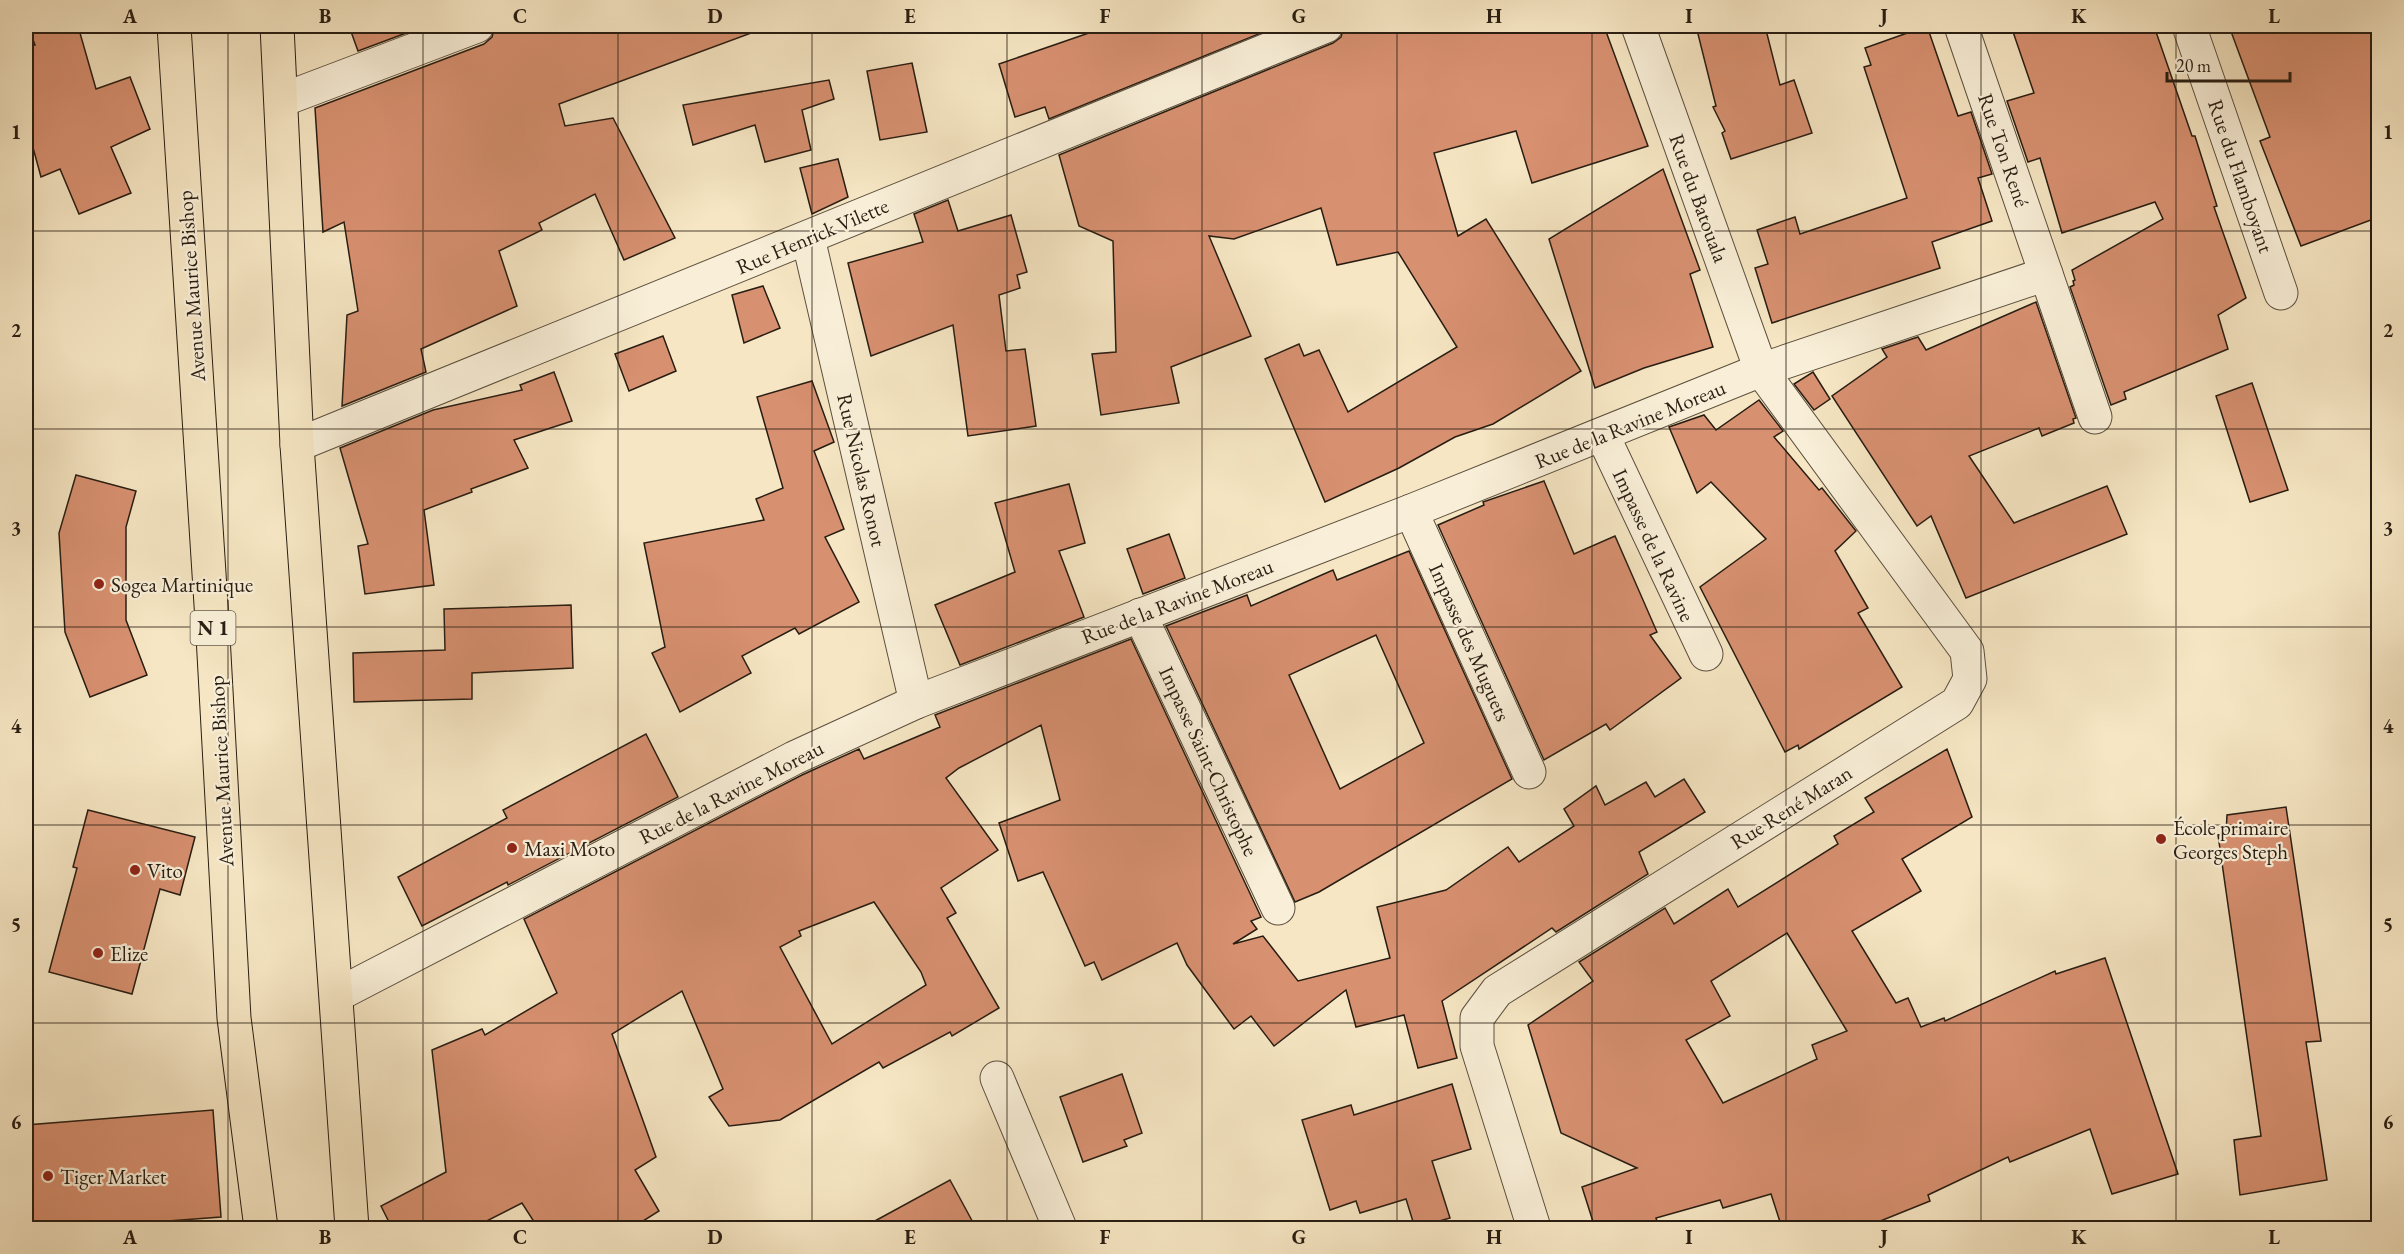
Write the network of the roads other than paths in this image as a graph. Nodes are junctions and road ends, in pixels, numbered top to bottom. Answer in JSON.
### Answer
{"nodes":[{"id":1,"x":174,"y":26,"type":"edge"},
{"id":2,"x":276,"y":26,"type":"edge"},
{"id":3,"x":477,"y":26,"type":"edge"},
{"id":4,"x":1326,"y":26,"type":"edge"},
{"id":5,"x":1638,"y":26,"type":"edge"},
{"id":6,"x":1961,"y":26,"type":"edge"},
{"id":7,"x":2189,"y":26,"type":"edge"},
{"id":8,"x":282,"y":100,"type":"junction"},
{"id":9,"x":808,"y":238,"type":"junction"},
{"id":10,"x":2046,"y":274,"type":"junction"},
{"id":11,"x":2281,"y":293,"type":"dead end"},
{"id":12,"x":1761,"y":370,"type":"junction"},
{"id":13,"x":2095,"y":417,"type":"dead end"},
{"id":14,"x":1603,"y":436,"type":"junction"},
{"id":15,"x":297,"y":445,"type":"junction"},
{"id":16,"x":1411,"y":512,"type":"junction"},
{"id":17,"x":1140,"y":615,"type":"junction"},
{"id":18,"x":1706,"y":654,"type":"dead end"},
{"id":19,"x":916,"y":702,"type":"junction"},
{"id":20,"x":1529,"y":772,"type":"dead end"},
{"id":21,"x":1278,"y":908,"type":"dead end"},
{"id":22,"x":337,"y":995,"type":"junction"},
{"id":23,"x":997,"y":1078,"type":"dead end"},
{"id":24,"x":261,"y":1228,"type":"edge"},
{"id":25,"x":352,"y":1228,"type":"edge"},
{"id":26,"x":1060,"y":1228,"type":"edge"},
{"id":27,"x":1534,"y":1228,"type":"edge"}],
"edges":[{"from":1,"to":24,"type":"main road","name":"Avenue Maurice Bishop","number":"N 1"},
{"from":2,"to":8,"type":"main road"},
{"from":3,"to":8,"type":"street"},
{"from":4,"to":9,"type":"street","name":"Rue Henrick Vilette"},
{"from":5,"to":12,"type":"street","name":"Rue du Batouala"},
{"from":6,"to":10,"type":"street","name":"Rue Ton René"},
{"from":7,"to":11,"type":"street","name":"Rue du Flamboyant"},
{"from":8,"to":15,"type":"main road"},
{"from":9,"to":15,"type":"street","name":"Rue Henrick Vilette"},
{"from":9,"to":19,"type":"street","name":"Rue Nicolas Ronot"},
{"from":10,"to":12,"type":"street","name":"Rue de la Ravine Moreau"},
{"from":10,"to":13,"type":"street","name":"Rue Ton René"},
{"from":12,"to":14,"type":"street","name":"Rue de la Ravine Moreau"},
{"from":12,"to":27,"type":"street","name":"Rue René Maran"},
{"from":14,"to":16,"type":"street","name":"Rue de la Ravine Moreau"},
{"from":14,"to":18,"type":"street","name":"Impasse de la Ravine"},
{"from":15,"to":22,"type":"main road"},
{"from":16,"to":17,"type":"street","name":"Rue de la Ravine Moreau"},
{"from":16,"to":20,"type":"street","name":"Impasse des Muguets"},
{"from":17,"to":19,"type":"street","name":"Rue de la Ravine Moreau"},
{"from":17,"to":21,"type":"street","name":"Impasse Saint-Christophe"},
{"from":19,"to":22,"type":"street","name":"Rue de la Ravine Moreau"},
{"from":22,"to":25,"type":"main road"},
{"from":23,"to":26,"type":"street"}]}
